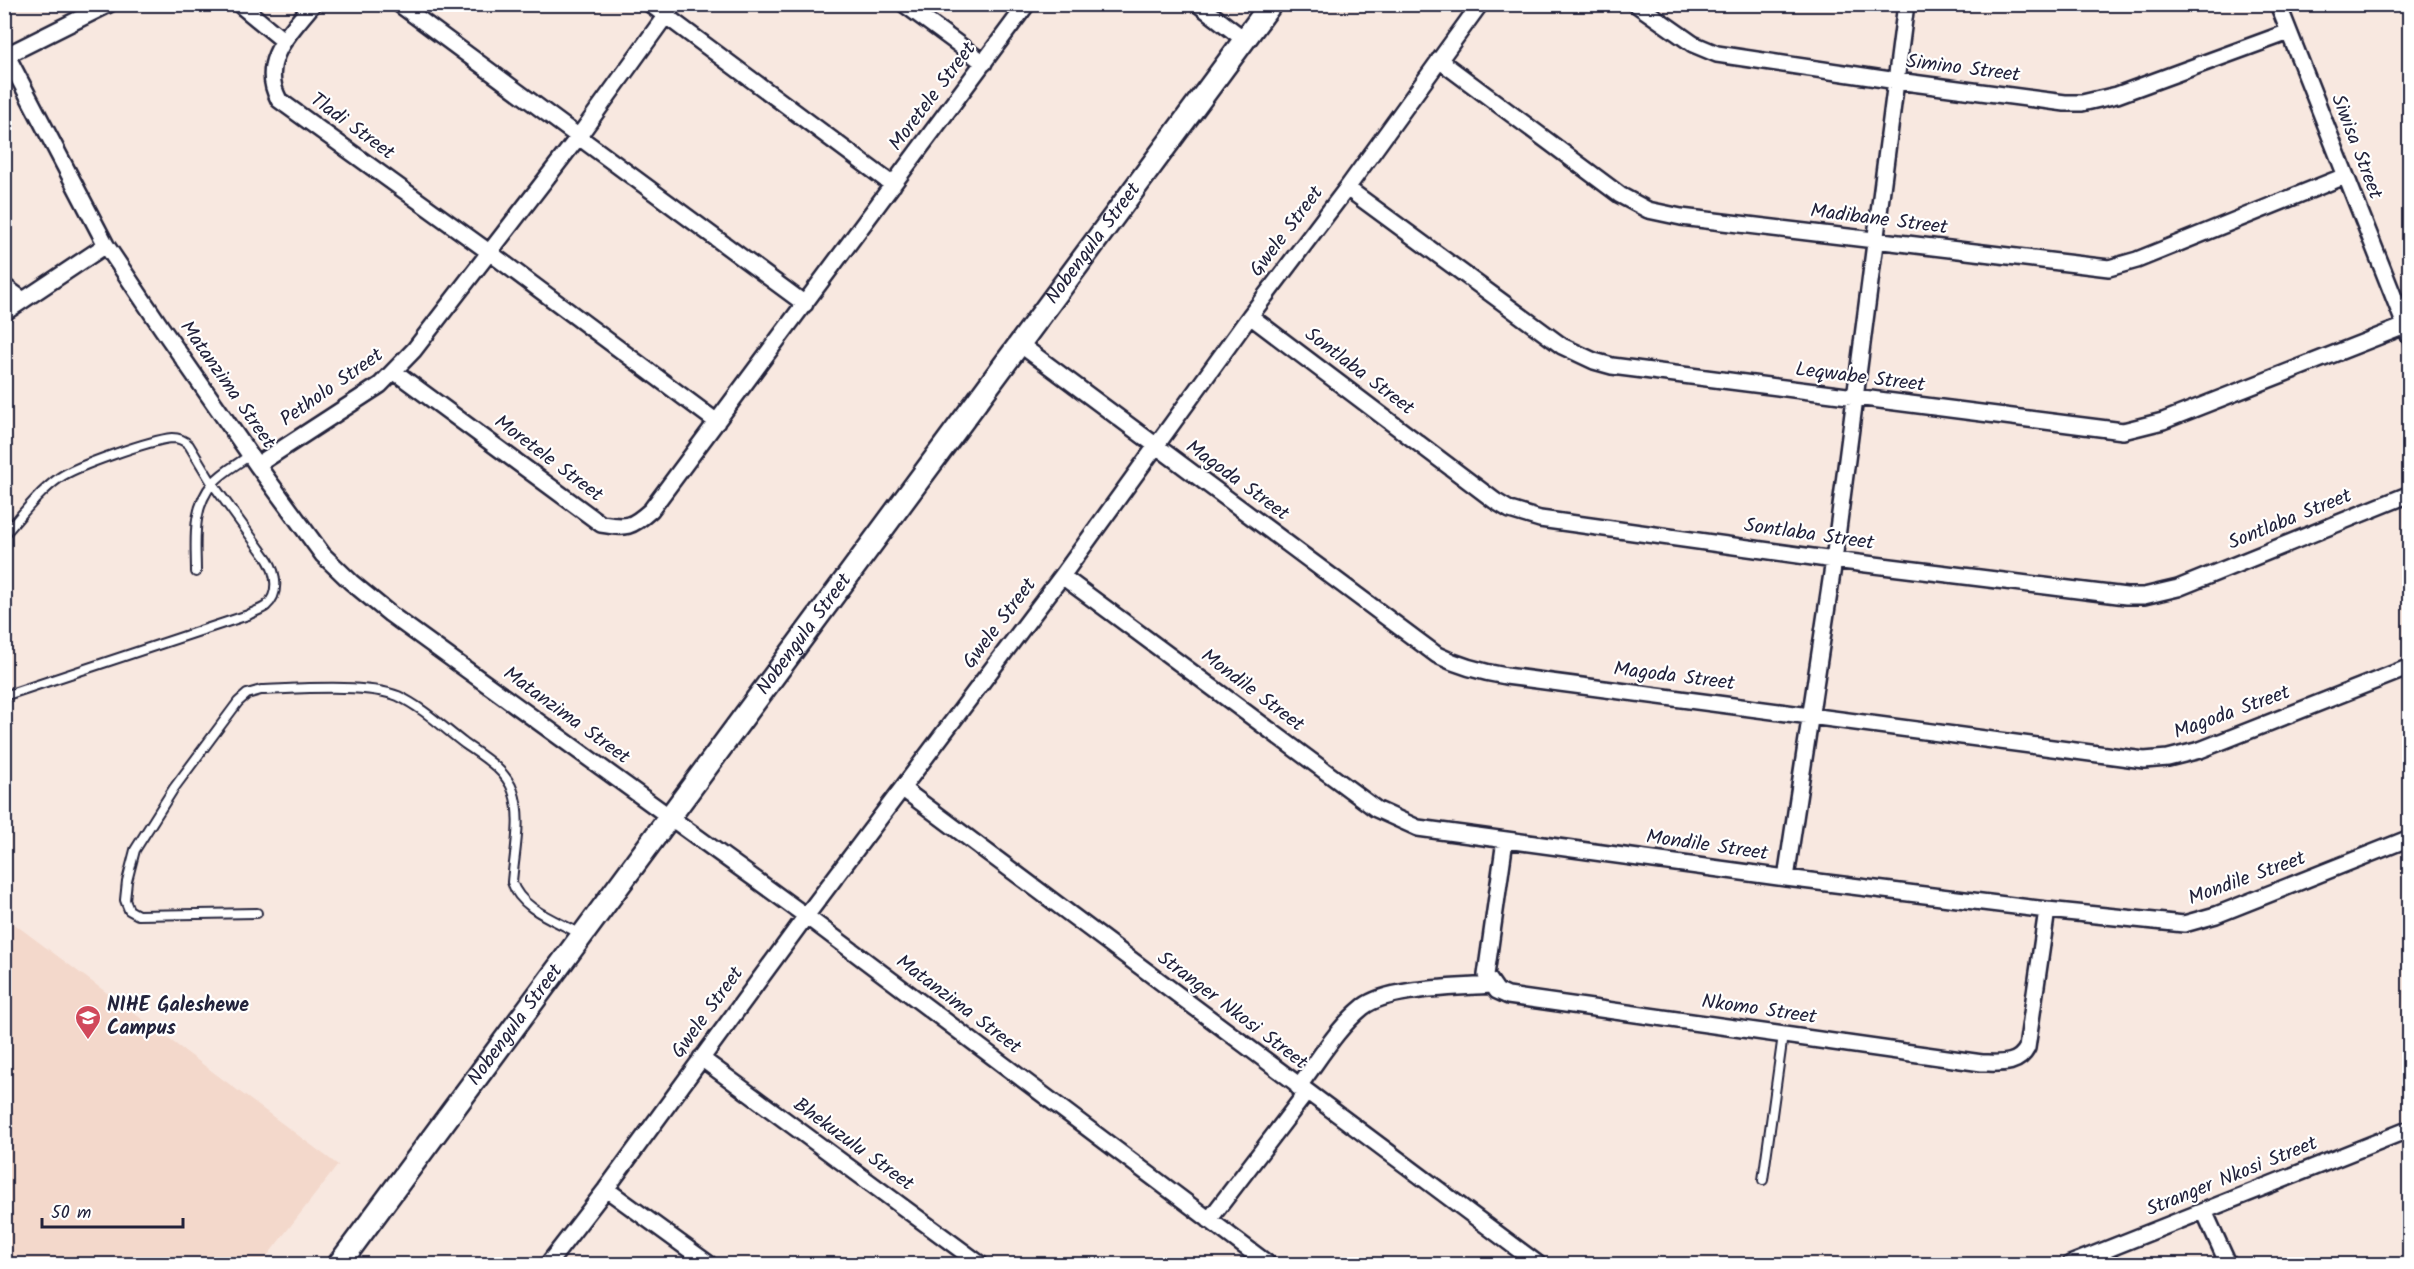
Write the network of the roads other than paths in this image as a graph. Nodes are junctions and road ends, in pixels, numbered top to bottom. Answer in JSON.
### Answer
{"nodes":[{"id":1,"x":109,"y":4,"type":"edge"},
{"id":2,"x":239,"y":4,"type":"edge"},
{"id":3,"x":313,"y":4,"type":"edge"},
{"id":4,"x":399,"y":4,"type":"edge"},
{"id":5,"x":650,"y":4,"type":"edge"},
{"id":6,"x":904,"y":4,"type":"edge"},
{"id":7,"x":1027,"y":4,"type":"edge"},
{"id":8,"x":1198,"y":4,"type":"edge"},
{"id":9,"x":1271,"y":4,"type":"edge"},
{"id":10,"x":1480,"y":4,"type":"edge"},
{"id":11,"x":1636,"y":4,"type":"edge"},
{"id":12,"x":1906,"y":4,"type":"edge"},
{"id":13,"x":2278,"y":4,"type":"edge"},
{"id":14,"x":670,"y":10,"type":"edge"},
{"id":15,"x":2289,"y":32,"type":"junction"},
{"id":16,"x":1245,"y":40,"type":"junction"},
{"id":17,"x":284,"y":41,"type":"junction"},
{"id":18,"x":6,"y":53,"type":"edge"},
{"id":19,"x":1439,"y":60,"type":"junction"},
{"id":20,"x":984,"y":63,"type":"junction"},
{"id":21,"x":1897,"y":81,"type":"junction"},
{"id":22,"x":579,"y":136,"type":"junction"},
{"id":23,"x":2345,"y":177,"type":"junction"},
{"id":24,"x":893,"y":185,"type":"junction"},
{"id":25,"x":1347,"y":188,"type":"junction"},
{"id":26,"x":1876,"y":240,"type":"junction"},
{"id":27,"x":106,"y":244,"type":"junction"},
{"id":28,"x":489,"y":252,"type":"junction"},
{"id":29,"x":4,"y":286,"type":"edge"},
{"id":30,"x":22,"y":299,"type":"junction"},
{"id":31,"x":805,"y":304,"type":"junction"},
{"id":32,"x":4,"y":313,"type":"edge"},
{"id":33,"x":1250,"y":316,"type":"junction"},
{"id":34,"x":2407,"y":332,"type":"edge"},
{"id":35,"x":1021,"y":345,"type":"junction"},
{"id":36,"x":395,"y":372,"type":"junction"},
{"id":37,"x":1854,"y":398,"type":"junction"},
{"id":38,"x":717,"y":422,"type":"junction"},
{"id":39,"x":1156,"y":447,"type":"junction"},
{"id":40,"x":253,"y":460,"type":"junction"},
{"id":41,"x":212,"y":483,"type":"junction"},
{"id":42,"x":2409,"y":494,"type":"edge"},
{"id":43,"x":4,"y":535,"type":"edge"},
{"id":44,"x":1834,"y":560,"type":"junction"},
{"id":45,"x":196,"y":572,"type":"dead end"},
{"id":46,"x":1062,"y":576,"type":"junction"},
{"id":47,"x":2409,"y":667,"type":"edge"},
{"id":48,"x":4,"y":696,"type":"edge"},
{"id":49,"x":1811,"y":716,"type":"junction"},
{"id":50,"x":903,"y":789,"type":"junction"},
{"id":51,"x":671,"y":818,"type":"junction"},
{"id":52,"x":2409,"y":838,"type":"edge"},
{"id":53,"x":1505,"y":840,"type":"junction"},
{"id":54,"x":1786,"y":878,"type":"junction"},
{"id":55,"x":2047,"y":910,"type":"junction"},
{"id":56,"x":257,"y":913,"type":"dead end"},
{"id":57,"x":806,"y":916,"type":"junction"},
{"id":58,"x":584,"y":935,"type":"junction"},
{"id":59,"x":1491,"y":985,"type":"junction"},
{"id":60,"x":1783,"y":1035,"type":"junction"},
{"id":61,"x":701,"y":1058,"type":"junction"},
{"id":62,"x":1302,"y":1090,"type":"junction"},
{"id":63,"x":2409,"y":1129,"type":"edge"},
{"id":64,"x":1763,"y":1180,"type":"dead end"},
{"id":65,"x":606,"y":1189,"type":"junction"},
{"id":66,"x":2204,"y":1211,"type":"junction"},
{"id":67,"x":1209,"y":1220,"type":"junction"},
{"id":68,"x":339,"y":1264,"type":"edge"},
{"id":69,"x":548,"y":1264,"type":"edge"},
{"id":70,"x":709,"y":1264,"type":"edge"},
{"id":71,"x":980,"y":1264,"type":"edge"},
{"id":72,"x":1268,"y":1264,"type":"edge"},
{"id":73,"x":1538,"y":1264,"type":"edge"},
{"id":74,"x":2070,"y":1264,"type":"edge"},
{"id":75,"x":2228,"y":1264,"type":"edge"}],
"edges":[{"from":1,"to":18,"type":"street"},
{"from":2,"to":17,"type":"street"},
{"from":3,"to":17,"type":"street","name":"Tladi Street"},
{"from":4,"to":22,"type":"street"},
{"from":5,"to":14,"type":"street"},
{"from":6,"to":20,"type":"street"},
{"from":7,"to":20,"type":"street","name":"Moretele Street"},
{"from":8,"to":16,"type":"street"},
{"from":9,"to":16,"type":"street","name":"Nobengula Street"},
{"from":10,"to":19,"type":"street","name":"Gwele Street"},
{"from":11,"to":21,"type":"street","name":"Simino Street"},
{"from":12,"to":21,"type":"street"},
{"from":13,"to":15,"type":"street","name":"Siwisa Street"},
{"from":14,"to":22,"type":"street","name":"Petholo Street"},
{"from":14,"to":24,"type":"street","name":"Moretele Street"},
{"from":15,"to":21,"type":"street","name":"Simino Street"},
{"from":15,"to":23,"type":"street","name":"Siwisa Street"},
{"from":16,"to":35,"type":"street","name":"Nobengula Street"},
{"from":17,"to":28,"type":"street","name":"Tladi Street"},
{"from":18,"to":27,"type":"street","name":"Matanzima Street"},
{"from":19,"to":25,"type":"street","name":"Gwele Street"},
{"from":19,"to":26,"type":"street","name":"Madibane Street"},
{"from":20,"to":24,"type":"street","name":"Moretele Street"},
{"from":21,"to":26,"type":"street"},
{"from":22,"to":28,"type":"street","name":"Petholo Street"},
{"from":22,"to":31,"type":"street"},
{"from":23,"to":26,"type":"street","name":"Madibane Street"},
{"from":23,"to":34,"type":"street","name":"Siwisa Street"},
{"from":24,"to":31,"type":"street","name":"Moretele Street"},
{"from":25,"to":33,"type":"street","name":"Gwele Street"},
{"from":25,"to":37,"type":"street","name":"Leqwabe Street"},
{"from":26,"to":37,"type":"street"},
{"from":27,"to":30,"type":"street"},
{"from":27,"to":40,"type":"street","name":"Matanzima Street"},
{"from":28,"to":36,"type":"street","name":"Petholo Street"},
{"from":28,"to":38,"type":"street"},
{"from":29,"to":30,"type":"street"},
{"from":30,"to":32,"type":"street"},
{"from":31,"to":38,"type":"street","name":"Moretele Street"},
{"from":33,"to":39,"type":"street","name":"Gwele Street"},
{"from":33,"to":44,"type":"street","name":"Sontlaba Street"},
{"from":34,"to":37,"type":"street","name":"Leqwabe Street"},
{"from":35,"to":39,"type":"street","name":"Magoda Street"},
{"from":35,"to":51,"type":"street","name":"Nobengula Street"},
{"from":36,"to":38,"type":"street","name":"Moretele Street"},
{"from":36,"to":40,"type":"street","name":"Petholo Street"},
{"from":37,"to":44,"type":"street"},
{"from":39,"to":46,"type":"street","name":"Gwele Street"},
{"from":39,"to":49,"type":"street","name":"Magoda Street"},
{"from":40,"to":41,"type":"lane"},
{"from":40,"to":51,"type":"street","name":"Matanzima Street"},
{"from":41,"to":43,"type":"lane"},
{"from":41,"to":45,"type":"lane"},
{"from":41,"to":48,"type":"lane"},
{"from":42,"to":44,"type":"street","name":"Sontlaba Street"},
{"from":44,"to":49,"type":"street"},
{"from":46,"to":50,"type":"street","name":"Gwele Street"},
{"from":46,"to":53,"type":"street","name":"Mondile Street"},
{"from":47,"to":49,"type":"street","name":"Magoda Street"},
{"from":49,"to":54,"type":"street"},
{"from":50,"to":57,"type":"street","name":"Gwele Street"},
{"from":50,"to":62,"type":"street","name":"Stranger Nkosi Street"},
{"from":51,"to":57,"type":"street","name":"Matanzima Street"},
{"from":51,"to":58,"type":"street","name":"Nobengula Street"},
{"from":52,"to":55,"type":"street","name":"Mondile Street"},
{"from":53,"to":54,"type":"street","name":"Mondile Street"},
{"from":53,"to":59,"type":"street"},
{"from":54,"to":55,"type":"street","name":"Mondile Street"},
{"from":55,"to":60,"type":"street","name":"Nkomo Street"},
{"from":56,"to":58,"type":"lane"},
{"from":57,"to":61,"type":"street","name":"Gwele Street"},
{"from":57,"to":67,"type":"street","name":"Matanzima Street"},
{"from":58,"to":68,"type":"street","name":"Nobengula Street"},
{"from":59,"to":60,"type":"street","name":"Nkomo Street"},
{"from":59,"to":62,"type":"street"},
{"from":60,"to":64,"type":"lane"},
{"from":61,"to":65,"type":"street","name":"Gwele Street"},
{"from":61,"to":71,"type":"street","name":"Bhekuzulu Street"},
{"from":62,"to":67,"type":"street"},
{"from":62,"to":73,"type":"street","name":"Stranger Nkosi Street"},
{"from":63,"to":66,"type":"street","name":"Stranger Nkosi Street"},
{"from":65,"to":69,"type":"street","name":"Gwele Street"},
{"from":65,"to":70,"type":"street"},
{"from":66,"to":74,"type":"street","name":"Stranger Nkosi Street"},
{"from":66,"to":75,"type":"street"},
{"from":67,"to":72,"type":"street","name":"Matanzima Street"}]}
